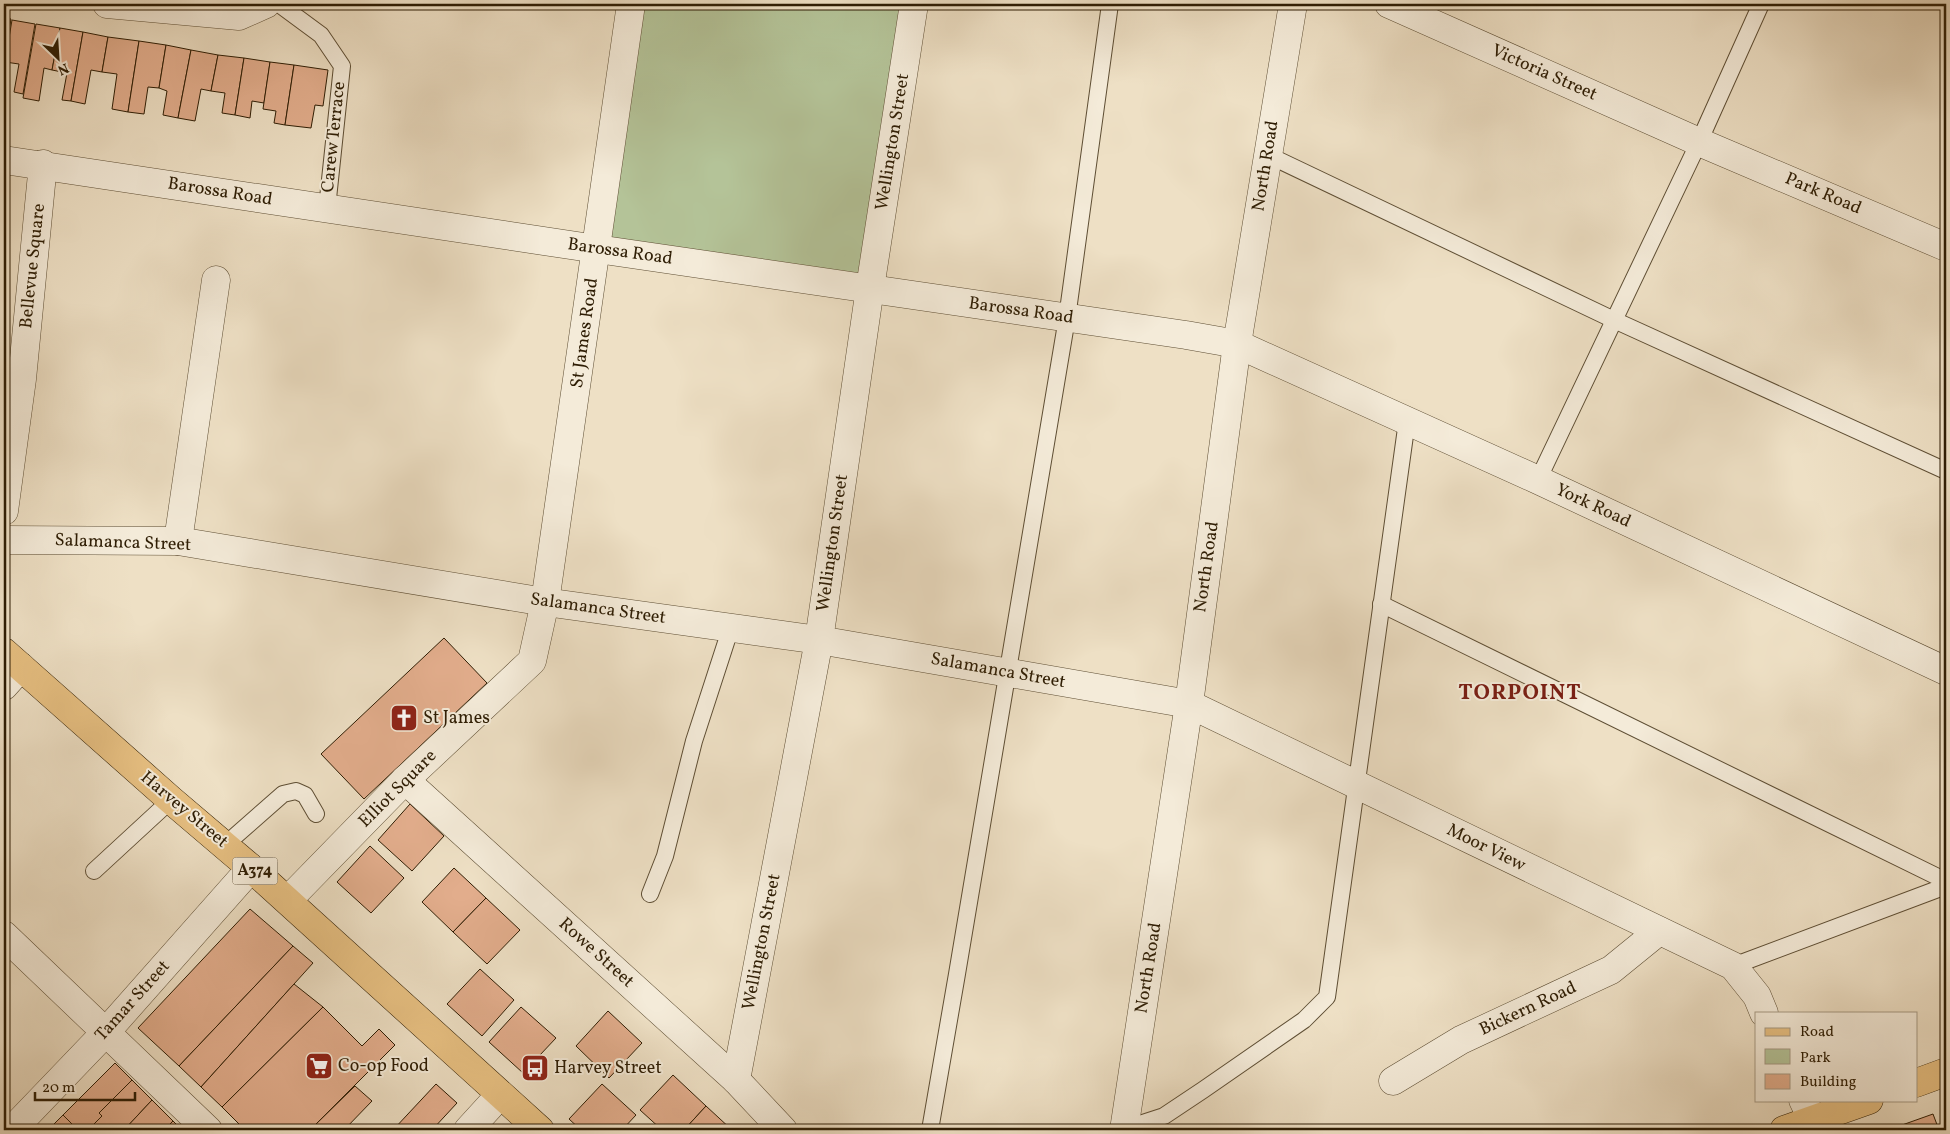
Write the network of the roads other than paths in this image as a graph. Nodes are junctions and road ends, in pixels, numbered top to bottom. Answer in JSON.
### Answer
{"nodes":[{"id":1,"x":107,"y":4,"type":"edge"},
{"id":2,"x":266,"y":4,"type":"edge"},
{"id":3,"x":279,"y":4,"type":"edge"},
{"id":4,"x":631,"y":4,"type":"edge"},
{"id":5,"x":914,"y":4,"type":"edge"},
{"id":6,"x":1110,"y":4,"type":"edge"},
{"id":7,"x":1293,"y":4,"type":"edge"},
{"id":8,"x":1389,"y":4,"type":"edge"},
{"id":9,"x":1761,"y":4,"type":"edge"},
{"id":10,"x":1699,"y":142,"type":"junction"},
{"id":11,"x":1268,"y":155,"type":"junction"},
{"id":12,"x":4,"y":160,"type":"edge"},
{"id":13,"x":43,"y":164,"type":"junction"},
{"id":14,"x":327,"y":208,"type":"junction"},
{"id":15,"x":1946,"y":247,"type":"edge"},
{"id":16,"x":597,"y":249,"type":"junction"},
{"id":17,"x":216,"y":280,"type":"dead end"},
{"id":18,"x":870,"y":288,"type":"junction"},
{"id":19,"x":1067,"y":318,"type":"junction"},
{"id":20,"x":1614,"y":320,"type":"junction"},
{"id":21,"x":1237,"y":344,"type":"junction"},
{"id":22,"x":13,"y":378,"type":"edge"},
{"id":23,"x":1407,"y":421,"type":"junction"},
{"id":24,"x":1946,"y":471,"type":"edge"},
{"id":25,"x":1538,"y":480,"type":"junction"},
{"id":26,"x":4,"y":511,"type":"edge"},
{"id":27,"x":4,"y":540,"type":"edge"},
{"id":28,"x":178,"y":541,"type":"junction"},
{"id":29,"x":546,"y":602,"type":"junction"},
{"id":30,"x":1381,"y":604,"type":"junction"},
{"id":31,"x":731,"y":627,"type":"junction"},
{"id":32,"x":819,"y":640,"type":"junction"},
{"id":33,"x":9,"y":668,"type":"edge"},
{"id":34,"x":1946,"y":671,"type":"edge"},
{"id":35,"x":1008,"y":672,"type":"junction"},
{"id":36,"x":1189,"y":704,"type":"junction"},
{"id":37,"x":404,"y":780,"type":"junction"},
{"id":38,"x":1356,"y":784,"type":"junction"},
{"id":39,"x":171,"y":800,"type":"junction"},
{"id":40,"x":316,"y":814,"type":"dead end"},
{"id":41,"x":225,"y":845,"type":"junction"},
{"id":42,"x":251,"y":868,"type":"junction"},
{"id":43,"x":94,"y":871,"type":"dead end"},
{"id":44,"x":1946,"y":881,"type":"edge"},
{"id":45,"x":1946,"y":886,"type":"edge"},
{"id":46,"x":650,"y":894,"type":"dead end"},
{"id":47,"x":288,"y":900,"type":"junction"},
{"id":48,"x":1659,"y":931,"type":"junction"},
{"id":49,"x":4,"y":935,"type":"edge"},
{"id":50,"x":1732,"y":966,"type":"junction"},
{"id":51,"x":1764,"y":1012,"type":"edge"},
{"id":52,"x":105,"y":1033,"type":"junction"},
{"id":53,"x":1946,"y":1072,"type":"edge"},
{"id":54,"x":736,"y":1080,"type":"junction"},
{"id":55,"x":1392,"y":1081,"type":"dead end"},
{"id":56,"x":1918,"y":1082,"type":"edge"},
{"id":57,"x":500,"y":1095,"type":"junction"},
{"id":58,"x":1858,"y":1102,"type":"edge"},
{"id":59,"x":1808,"y":1111,"type":"edge"},
{"id":60,"x":12,"y":1130,"type":"edge"},
{"id":61,"x":208,"y":1130,"type":"edge"},
{"id":62,"x":468,"y":1130,"type":"edge"},
{"id":63,"x":540,"y":1130,"type":"edge"},
{"id":64,"x":783,"y":1130,"type":"edge"},
{"id":65,"x":930,"y":1130,"type":"edge"},
{"id":66,"x":1124,"y":1130,"type":"edge"},
{"id":67,"x":1784,"y":1130,"type":"edge"}],
"edges":[{"from":1,"to":2,"type":"street"},
{"from":3,"to":14,"type":"lane","name":"Carew Terrace"},
{"from":4,"to":16,"type":"street","name":"St James Road"},
{"from":5,"to":18,"type":"street","name":"Wellington Street"},
{"from":6,"to":19,"type":"lane"},
{"from":7,"to":11,"type":"street","name":"North Road"},
{"from":8,"to":10,"type":"street","name":"Victoria Street"},
{"from":9,"to":10,"type":"lane"},
{"from":10,"to":15,"type":"street","name":"Park Road"},
{"from":10,"to":20,"type":"lane"},
{"from":11,"to":20,"type":"lane"},
{"from":11,"to":21,"type":"street","name":"North Road"},
{"from":12,"to":13,"type":"street","name":"Barossa Road"},
{"from":13,"to":14,"type":"street","name":"Barossa Road"},
{"from":13,"to":22,"type":"street","name":"Bellevue Square"},
{"from":14,"to":16,"type":"street","name":"Barossa Road"},
{"from":16,"to":18,"type":"street","name":"Barossa Road"},
{"from":16,"to":29,"type":"street","name":"St James Road"},
{"from":17,"to":28,"type":"street"},
{"from":18,"to":19,"type":"street","name":"Barossa Road"},
{"from":18,"to":32,"type":"street","name":"Wellington Street"},
{"from":19,"to":21,"type":"street","name":"Barossa Road"},
{"from":19,"to":35,"type":"lane"},
{"from":20,"to":24,"type":"lane"},
{"from":20,"to":25,"type":"lane"},
{"from":21,"to":23,"type":"street","name":"York Road"},
{"from":21,"to":36,"type":"street","name":"North Road"},
{"from":22,"to":26,"type":"street","name":"Bellevue Square"},
{"from":23,"to":25,"type":"street","name":"York Road"},
{"from":23,"to":30,"type":"lane"},
{"from":25,"to":34,"type":"street","name":"York Road"},
{"from":27,"to":28,"type":"street","name":"Salamanca Street"},
{"from":28,"to":29,"type":"street","name":"Salamanca Street"},
{"from":29,"to":31,"type":"street","name":"Salamanca Street"},
{"from":29,"to":37,"type":"street","name":"Elliot Square"},
{"from":30,"to":38,"type":"lane"},
{"from":30,"to":44,"type":"lane"},
{"from":31,"to":32,"type":"street","name":"Salamanca Street"},
{"from":31,"to":46,"type":"lane"},
{"from":32,"to":35,"type":"street","name":"Salamanca Street"},
{"from":32,"to":54,"type":"street","name":"Wellington Street"},
{"from":33,"to":39,"type":"main road","name":"Harvey Street","number":"A374"},
{"from":35,"to":36,"type":"street","name":"Salamanca Street"},
{"from":35,"to":65,"type":"lane"},
{"from":36,"to":38,"type":"street","name":"Moor View"},
{"from":36,"to":66,"type":"street","name":"North Road"},
{"from":37,"to":47,"type":"street","name":"Elliot Square"},
{"from":37,"to":54,"type":"street","name":"Rowe Street"},
{"from":38,"to":48,"type":"street","name":"Moor View"},
{"from":38,"to":66,"type":"lane"},
{"from":39,"to":41,"type":"main road","name":"Harvey Street","number":"A374"},
{"from":39,"to":43,"type":"lane"},
{"from":40,"to":41,"type":"lane"},
{"from":41,"to":42,"type":"main road","name":"Harvey Street","number":"A374"},
{"from":42,"to":47,"type":"main road","name":"Harvey Street","number":"A374"},
{"from":42,"to":52,"type":"street","name":"Tamar Street"},
{"from":45,"to":50,"type":"lane"},
{"from":47,"to":57,"type":"main road","name":"Harvey Street","number":"A374"},
{"from":48,"to":50,"type":"street","name":"Moor View"},
{"from":48,"to":55,"type":"street","name":"Bickern Road"},
{"from":49,"to":52,"type":"street"},
{"from":50,"to":51,"type":"street","name":"Moor View"},
{"from":52,"to":60,"type":"street","name":"Tamar Street"},
{"from":52,"to":61,"type":"street"},
{"from":53,"to":56,"type":"main road"},
{"from":54,"to":64,"type":"street","name":"Rowe Street"},
{"from":57,"to":62,"type":"street"},
{"from":57,"to":63,"type":"main road","name":"Harvey Street","number":"A374"},
{"from":58,"to":59,"type":"main road"},
{"from":59,"to":67,"type":"main road"}]}
